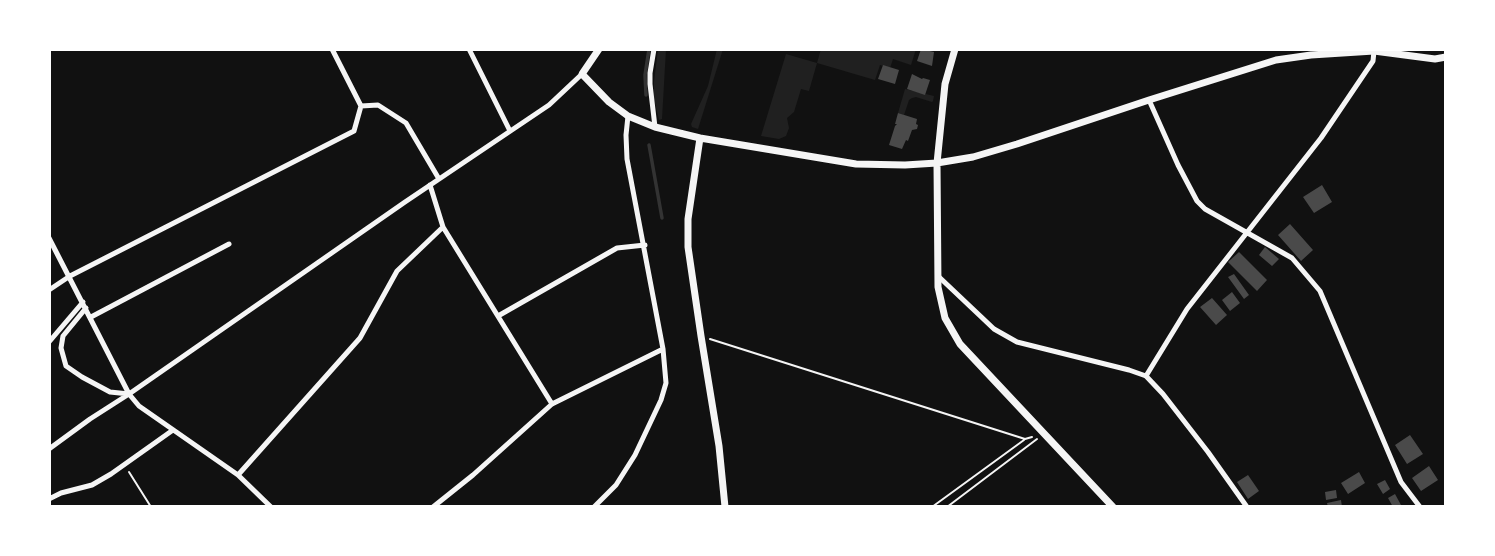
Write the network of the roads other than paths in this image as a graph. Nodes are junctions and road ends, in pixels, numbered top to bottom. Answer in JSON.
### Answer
{"nodes":[{"id":1,"x":332,"y":49,"type":"edge"},
{"id":2,"x":469,"y":49,"type":"edge"},
{"id":3,"x":654,"y":49,"type":"edge"},
{"id":4,"x":955,"y":49,"type":"edge"},
{"id":5,"x":596,"y":51,"type":"edge"},
{"id":6,"x":1374,"y":51,"type":"junction"},
{"id":7,"x":1446,"y":57,"type":"edge"},
{"id":8,"x":582,"y":74,"type":"junction"},
{"id":9,"x":1149,"y":100,"type":"junction"},
{"id":10,"x":361,"y":106,"type":"junction"},
{"id":11,"x":628,"y":116,"type":"junction"},
{"id":12,"x":655,"y":127,"type":"junction"},
{"id":13,"x":510,"y":131,"type":"junction"},
{"id":14,"x":700,"y":138,"type":"junction"},
{"id":15,"x":937,"y":163,"type":"junction"},
{"id":16,"x":439,"y":179,"type":"junction"},
{"id":17,"x":430,"y":185,"type":"junction"},
{"id":18,"x":443,"y":227,"type":"junction"},
{"id":19,"x":1246,"y":232,"type":"junction"},
{"id":20,"x":49,"y":238,"type":"edge"},
{"id":21,"x":229,"y":244,"type":"dead end"},
{"id":22,"x":645,"y":245,"type":"junction"},
{"id":23,"x":69,"y":276,"type":"junction"},
{"id":24,"x":938,"y":276,"type":"junction"},
{"id":25,"x":49,"y":290,"type":"edge"},
{"id":26,"x":84,"y":305,"type":"junction"},
{"id":27,"x":498,"y":316,"type":"junction"},
{"id":28,"x":91,"y":317,"type":"junction"},
{"id":29,"x":49,"y":342,"type":"edge"},
{"id":30,"x":663,"y":349,"type":"junction"},
{"id":31,"x":1146,"y":376,"type":"junction"},
{"id":32,"x":129,"y":394,"type":"junction"},
{"id":33,"x":552,"y":404,"type":"junction"},
{"id":34,"x":173,"y":429,"type":"junction"},
{"id":35,"x":49,"y":449,"type":"edge"},
{"id":36,"x":239,"y":475,"type":"junction"},
{"id":37,"x":49,"y":499,"type":"edge"},
{"id":38,"x":271,"y":507,"type":"edge"},
{"id":39,"x":433,"y":507,"type":"edge"},
{"id":40,"x":594,"y":507,"type":"edge"},
{"id":41,"x":725,"y":507,"type":"edge"},
{"id":42,"x":1113,"y":507,"type":"edge"},
{"id":43,"x":1247,"y":507,"type":"edge"},
{"id":44,"x":1420,"y":507,"type":"edge"}],
"edges":[{"from":1,"to":10,"type":"street"},
{"from":2,"to":13,"type":"street"},
{"from":3,"to":12,"type":"street"},
{"from":4,"to":15,"type":"street"},
{"from":5,"to":8,"type":"street"},
{"from":6,"to":7,"type":"street"},
{"from":6,"to":9,"type":"street"},
{"from":6,"to":19,"type":"street"},
{"from":8,"to":11,"type":"street"},
{"from":8,"to":13,"type":"street"},
{"from":9,"to":15,"type":"street"},
{"from":9,"to":19,"type":"street"},
{"from":10,"to":16,"type":"street"},
{"from":10,"to":23,"type":"street"},
{"from":11,"to":12,"type":"street"},
{"from":11,"to":22,"type":"street"},
{"from":12,"to":14,"type":"street"},
{"from":13,"to":16,"type":"street"},
{"from":14,"to":15,"type":"street"},
{"from":14,"to":41,"type":"street"},
{"from":15,"to":24,"type":"street"},
{"from":16,"to":17,"type":"street"},
{"from":17,"to":18,"type":"street"},
{"from":17,"to":32,"type":"street"},
{"from":18,"to":27,"type":"street"},
{"from":18,"to":36,"type":"street"},
{"from":19,"to":31,"type":"street"},
{"from":19,"to":44,"type":"street"},
{"from":20,"to":23,"type":"street"},
{"from":21,"to":28,"type":"street"},
{"from":22,"to":27,"type":"street"},
{"from":22,"to":30,"type":"street"},
{"from":23,"to":25,"type":"street"},
{"from":23,"to":26,"type":"street"},
{"from":24,"to":31,"type":"street"},
{"from":24,"to":42,"type":"street"},
{"from":26,"to":28,"type":"street"},
{"from":26,"to":29,"type":"street"},
{"from":26,"to":32,"type":"street"},
{"from":27,"to":33,"type":"street"},
{"from":28,"to":32,"type":"street"},
{"from":30,"to":33,"type":"street"},
{"from":30,"to":40,"type":"street"},
{"from":31,"to":43,"type":"street"},
{"from":32,"to":34,"type":"street"},
{"from":32,"to":35,"type":"street"},
{"from":33,"to":39,"type":"street"},
{"from":34,"to":36,"type":"street"},
{"from":34,"to":37,"type":"street"},
{"from":36,"to":38,"type":"street"}]}
